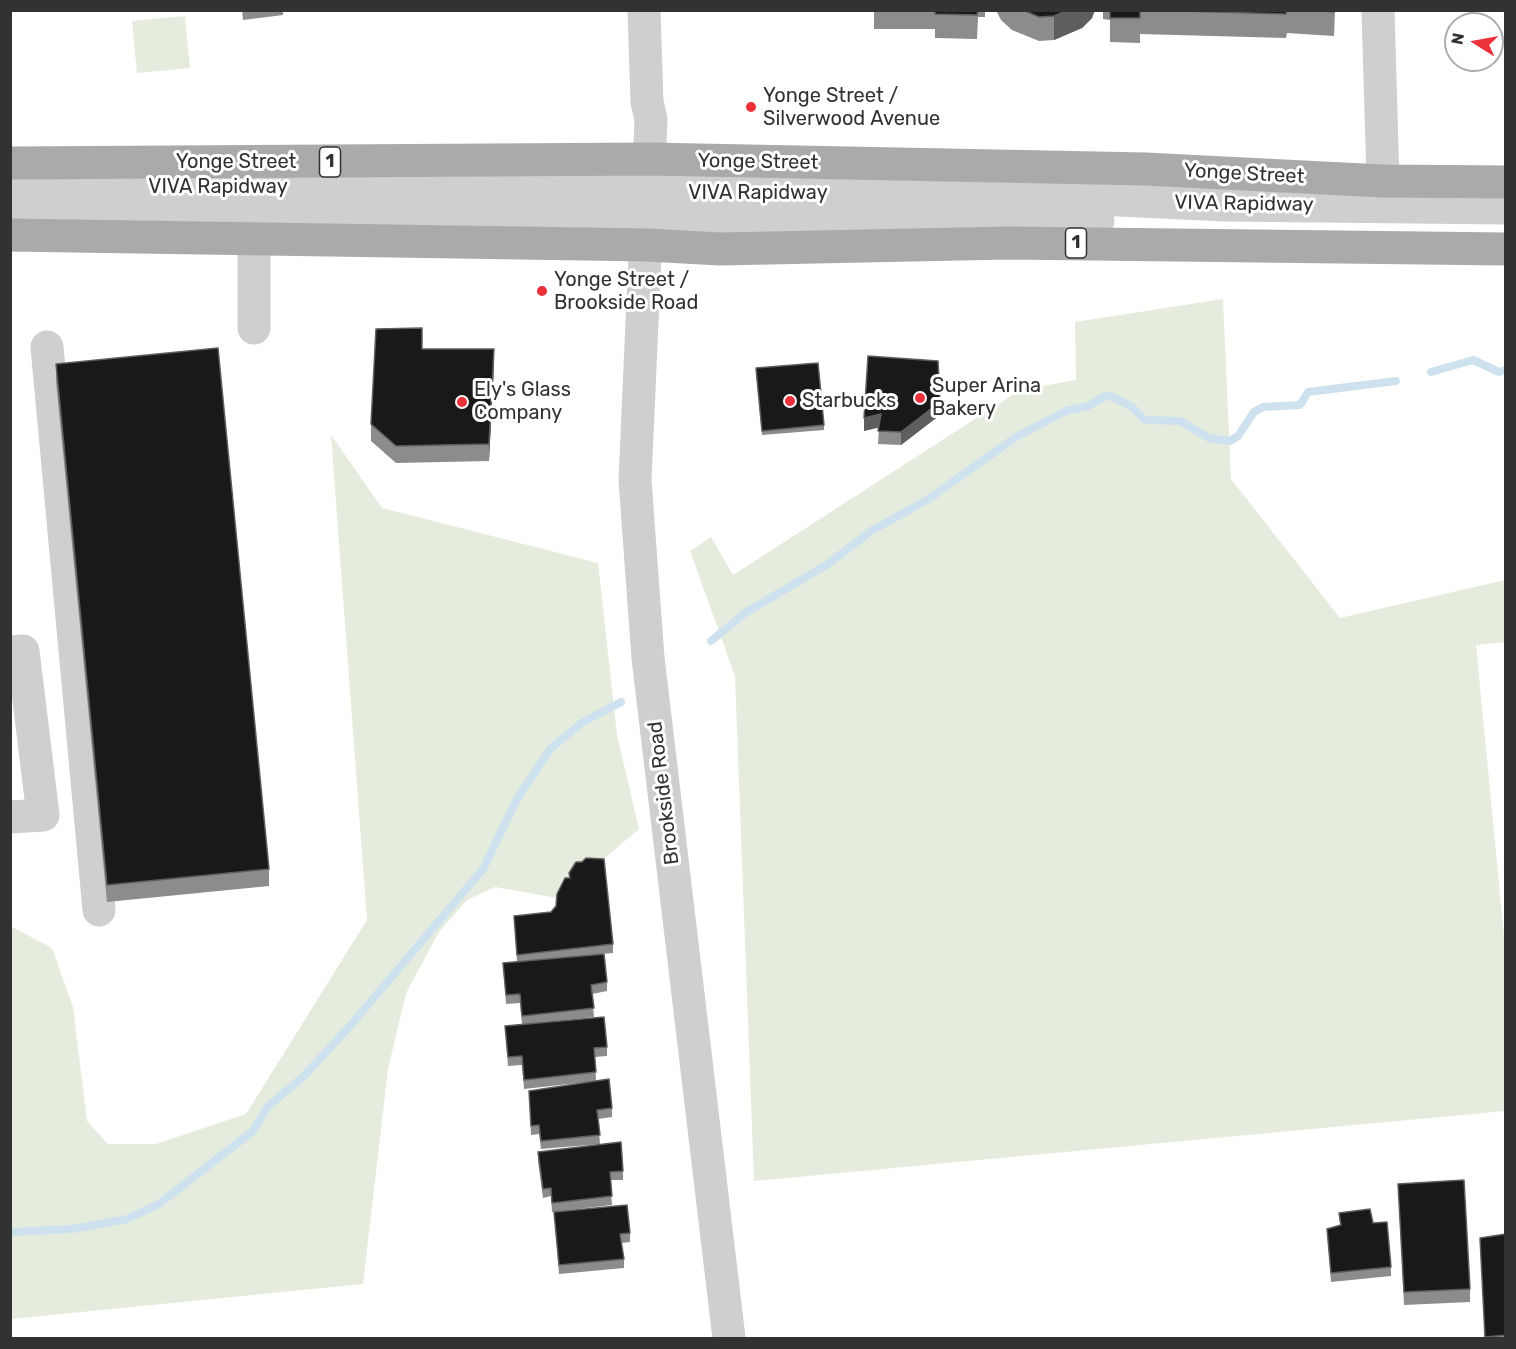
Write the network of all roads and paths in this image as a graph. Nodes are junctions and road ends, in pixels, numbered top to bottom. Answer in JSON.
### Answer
{"nodes":[{"id":1,"x":644,"y":10,"type":"edge"},
{"id":2,"x":1378,"y":10,"type":"edge"},
{"id":3,"x":650,"y":159,"type":"junction"},
{"id":4,"x":10,"y":163,"type":"edge"},
{"id":5,"x":1383,"y":181,"type":"junction"},
{"id":6,"x":1506,"y":182,"type":"edge"},
{"id":7,"x":10,"y":187,"type":"edge"},
{"id":8,"x":1506,"y":208,"type":"edge"},
{"id":9,"x":10,"y":214,"type":"edge"},
{"id":10,"x":647,"y":218,"type":"junction"},
{"id":11,"x":1506,"y":227,"type":"edge"},
{"id":12,"x":10,"y":235,"type":"edge"},
{"id":13,"x":254,"y":238,"type":"junction"},
{"id":14,"x":1506,"y":249,"type":"edge"},
{"id":15,"x":254,"y":328,"type":"dead end"},
{"id":16,"x":47,"y":347,"type":"dead end"},
{"id":17,"x":17,"y":652,"type":"edge"},
{"id":18,"x":21,"y":734,"type":"edge"},
{"id":19,"x":10,"y":818,"type":"edge"},
{"id":20,"x":99,"y":910,"type":"dead end"},
{"id":21,"x":729,"y":1338,"type":"edge"}],
"edges":[{"from":1,"to":3,"type":"street","name":"Brookside Road"},
{"from":2,"to":5,"type":"street"},
{"from":3,"to":4,"type":"main road","name":"Yonge Street","number":"1"},
{"from":3,"to":5,"type":"main road","name":"Yonge Street","number":"1"},
{"from":3,"to":10,"type":"street","name":"Brookside Road"},
{"from":5,"to":6,"type":"main road","name":"Yonge Street","number":"1"},
{"from":7,"to":10,"type":"street","name":"VIVA Rapidway"},
{"from":8,"to":10,"type":"street","name":"VIVA Rapidway"},
{"from":9,"to":10,"type":"street","name":"VIVA Rapidway"},
{"from":10,"to":11,"type":"street","name":"VIVA Rapidway"},
{"from":10,"to":13,"type":"main road","number":"1"},
{"from":10,"to":14,"type":"main road","number":"1"},
{"from":10,"to":21,"type":"street","name":"Brookside Road"},
{"from":12,"to":13,"type":"main road","number":"1"},
{"from":13,"to":15,"type":"street"},
{"from":16,"to":20,"type":"street"},
{"from":17,"to":18,"type":"street"},
{"from":18,"to":19,"type":"street"}]}
